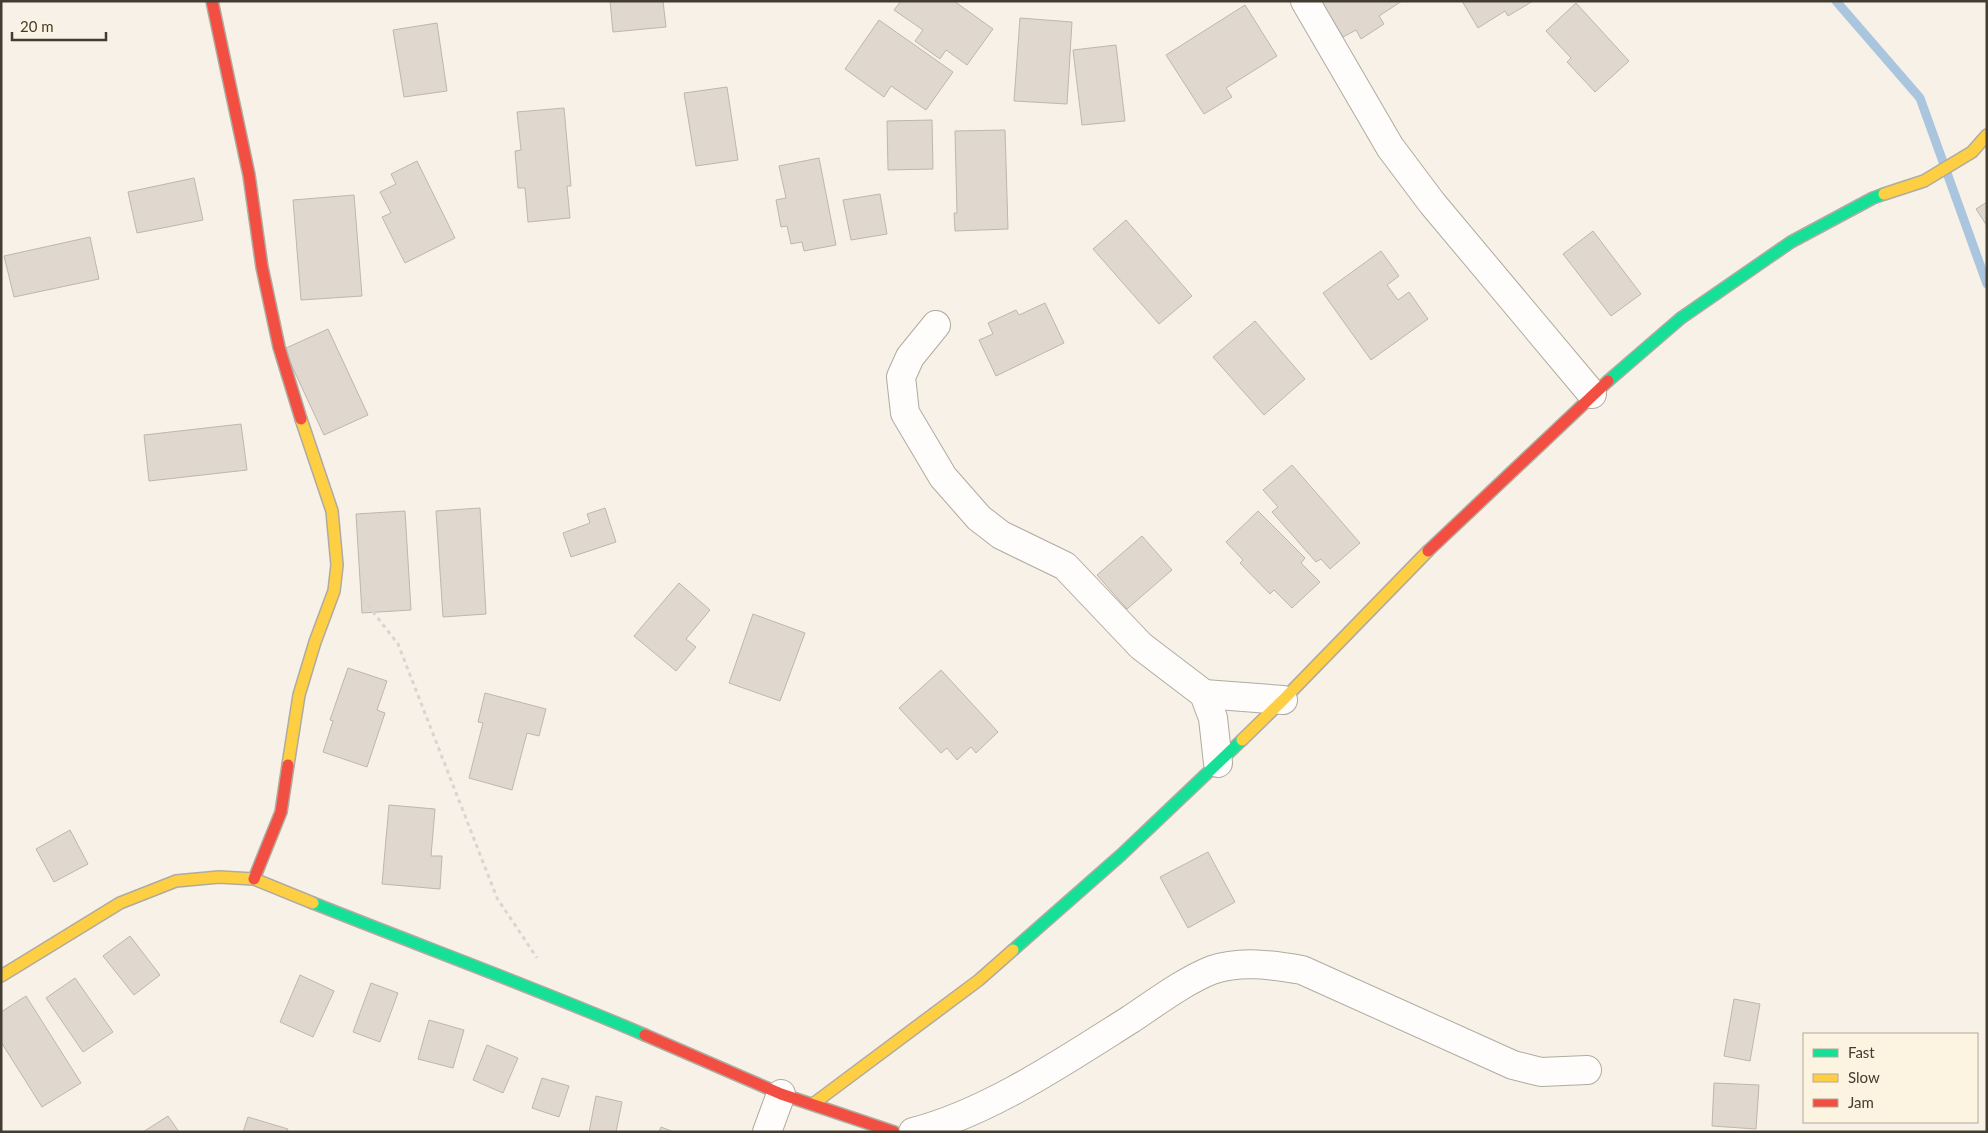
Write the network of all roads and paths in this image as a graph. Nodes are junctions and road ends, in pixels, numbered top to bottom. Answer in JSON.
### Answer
{"nodes":[{"id":1,"x":212,"y":1,"type":"edge"},
{"id":2,"x":1305,"y":1,"type":"edge"},
{"id":3,"x":1987,"y":135,"type":"edge"},
{"id":4,"x":936,"y":326,"type":"dead end"},
{"id":5,"x":1592,"y":394,"type":"junction"},
{"id":6,"x":337,"y":565,"type":"junction"},
{"id":7,"x":1204,"y":694,"type":"junction"},
{"id":8,"x":1283,"y":700,"type":"junction"},
{"id":9,"x":1218,"y":763,"type":"junction"},
{"id":10,"x":254,"y":878,"type":"junction"},
{"id":11,"x":540,"y":961,"type":"dead end"},
{"id":12,"x":1,"y":976,"type":"edge"},
{"id":13,"x":1587,"y":1070,"type":"dead end"},
{"id":14,"x":781,"y":1094,"type":"junction"},
{"id":15,"x":813,"y":1104,"type":"junction"},
{"id":16,"x":767,"y":1132,"type":"edge"},
{"id":17,"x":894,"y":1132,"type":"edge"},
{"id":18,"x":913,"y":1132,"type":"edge"}],
"edges":[{"from":1,"to":6,"type":"street"},
{"from":2,"to":5,"type":"street"},
{"from":3,"to":5,"type":"street"},
{"from":4,"to":7,"type":"street"},
{"from":5,"to":8,"type":"street"},
{"from":6,"to":10,"type":"street"},
{"from":6,"to":11,"type":"path"},
{"from":7,"to":8,"type":"street"},
{"from":7,"to":9,"type":"street"},
{"from":8,"to":9,"type":"street"},
{"from":9,"to":15,"type":"street"},
{"from":10,"to":12,"type":"street"},
{"from":10,"to":14,"type":"street"},
{"from":13,"to":18,"type":"street"},
{"from":14,"to":15,"type":"street"},
{"from":14,"to":16,"type":"street"},
{"from":15,"to":17,"type":"street"}]}
